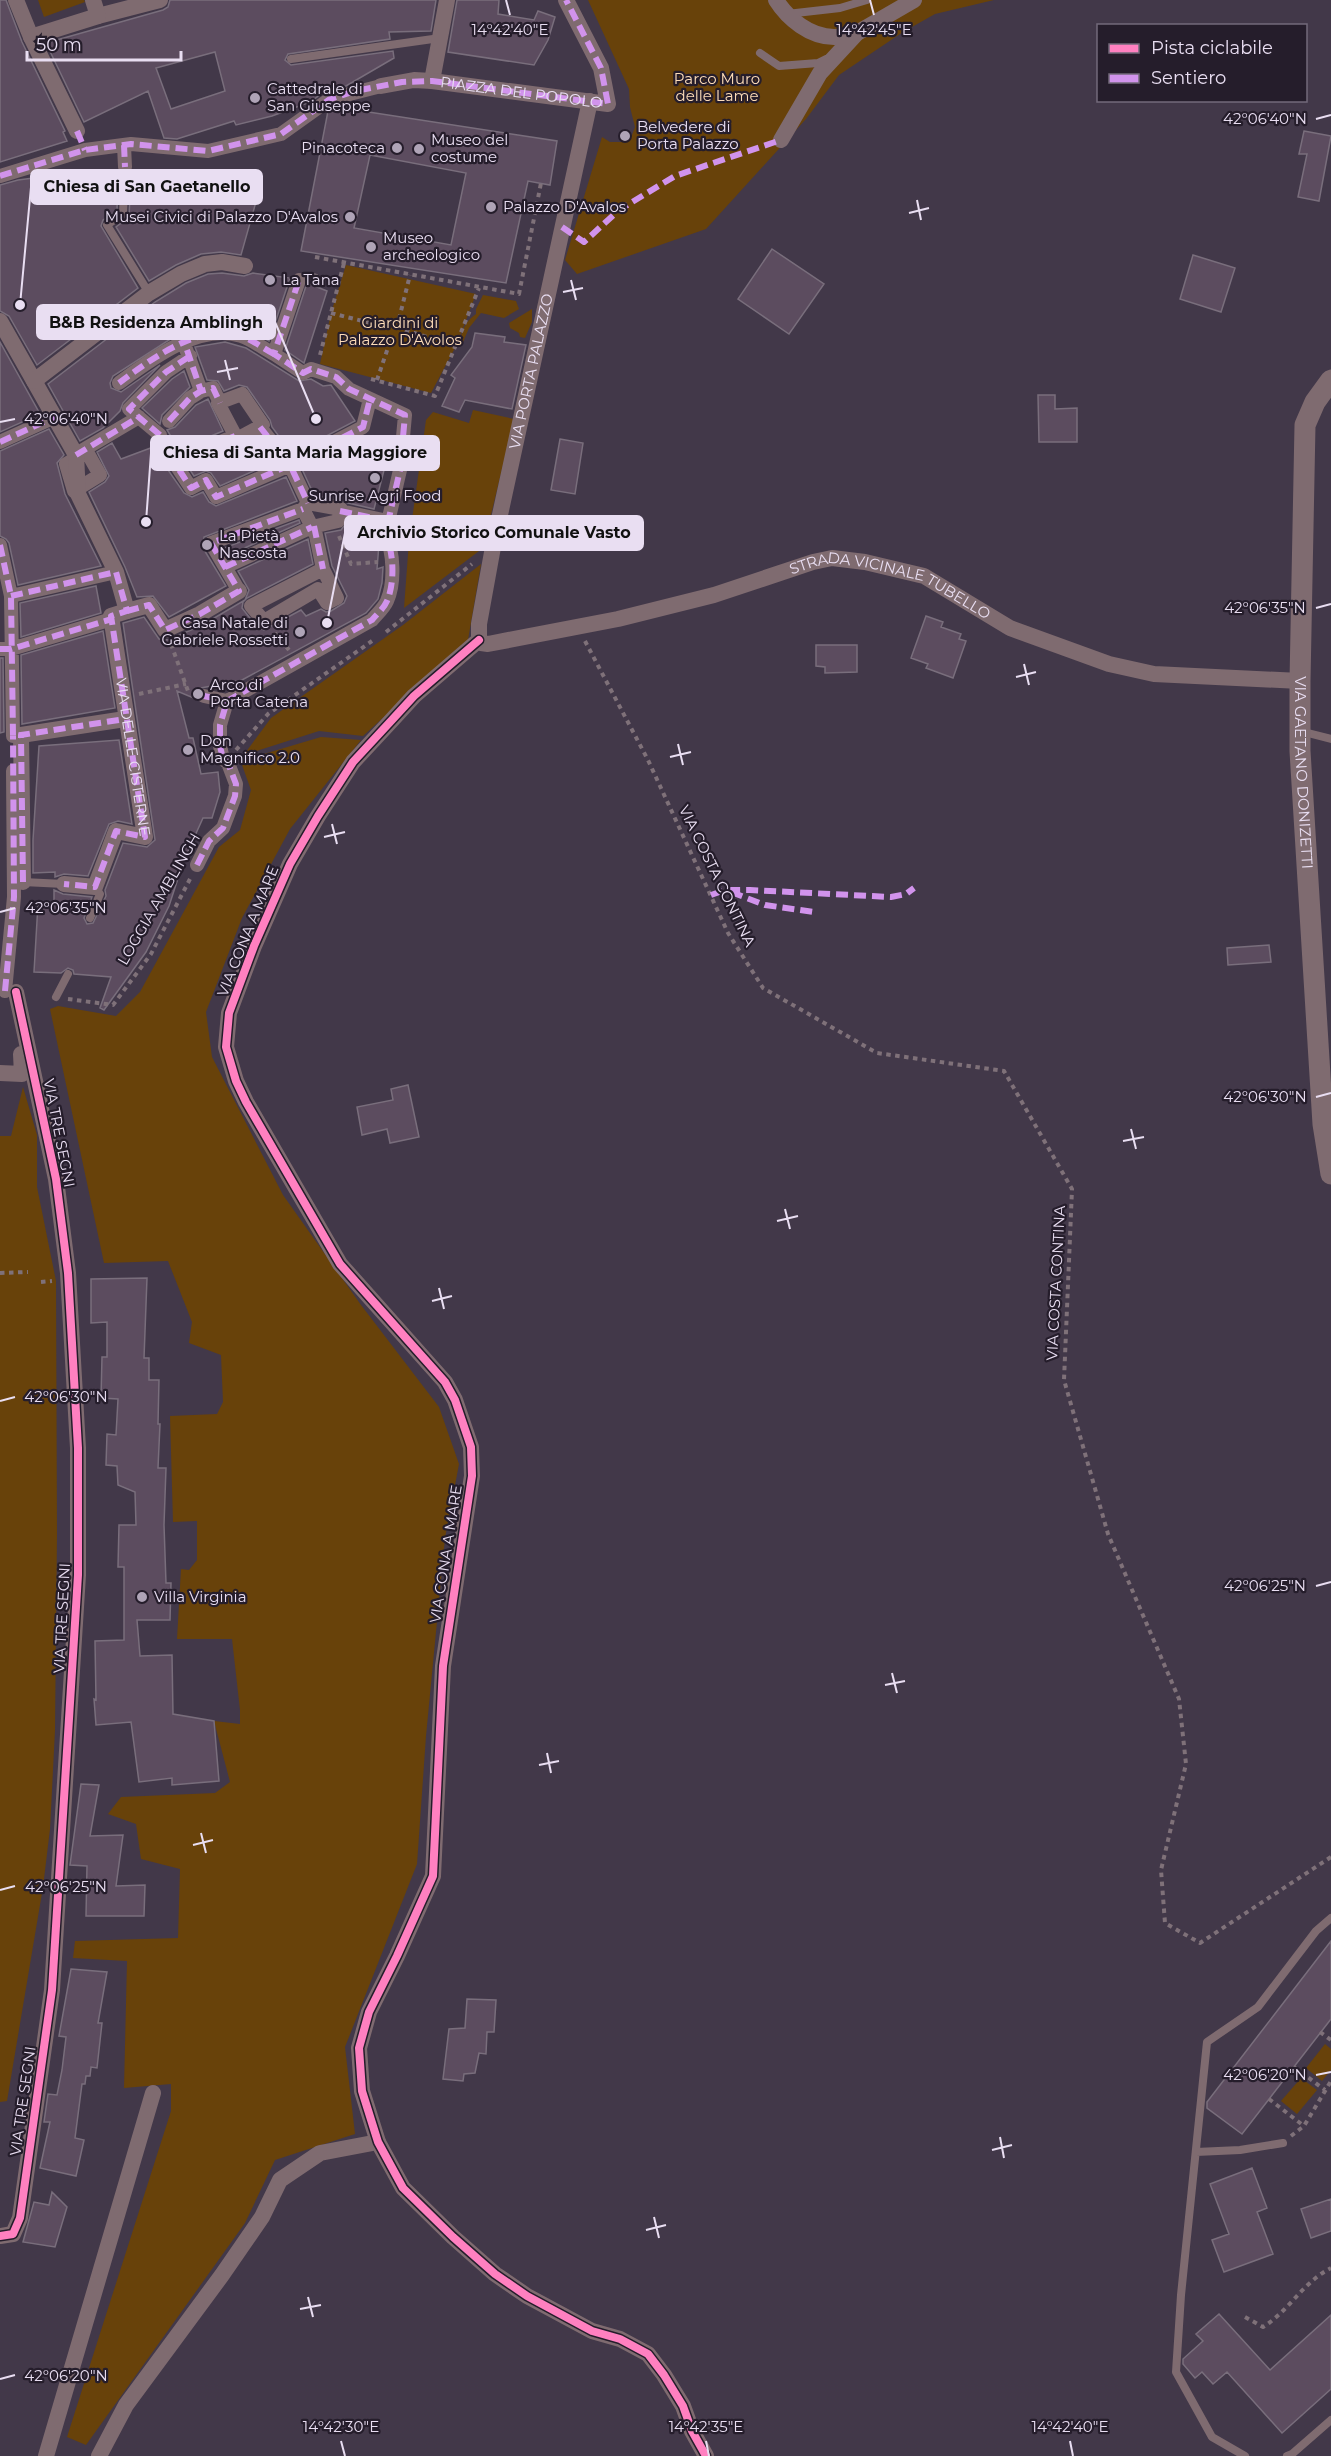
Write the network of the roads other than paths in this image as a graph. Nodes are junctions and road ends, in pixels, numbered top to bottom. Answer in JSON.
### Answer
{"nodes":[{"id":1,"x":16,"y":0,"type":"edge"},
{"id":2,"x":160,"y":0,"type":"edge"},
{"id":3,"x":447,"y":0,"type":"edge"},
{"id":4,"x":566,"y":0,"type":"edge"},
{"id":5,"x":867,"y":0,"type":"edge"},
{"id":6,"x":914,"y":0,"type":"edge"},
{"id":7,"x":781,"y":7,"type":"edge"},
{"id":8,"x":95,"y":8,"type":"edge"},
{"id":9,"x":857,"y":33,"type":"junction"},
{"id":10,"x":31,"y":37,"type":"junction"},
{"id":11,"x":440,"y":38,"type":"junction"},
{"id":12,"x":760,"y":53,"type":"dead end"},
{"id":13,"x":837,"y":54,"type":"junction"},
{"id":14,"x":291,"y":59,"type":"dead end"},
{"id":15,"x":432,"y":81,"type":"junction"},
{"id":16,"x":381,"y":86,"type":"joint"},
{"id":17,"x":590,"y":101,"type":"junction"},
{"id":18,"x":77,"y":131,"type":"joint"},
{"id":19,"x":781,"y":140,"type":"dead end"},
{"id":20,"x":124,"y":145,"type":"junction"},
{"id":21,"x":80,"y":151,"type":"junction"},
{"id":22,"x":125,"y":167,"type":"joint"},
{"id":23,"x":0,"y":176,"type":"edge"},
{"id":24,"x":245,"y":266,"type":"dead end"},
{"id":25,"x":299,"y":280,"type":"dead end"},
{"id":26,"x":149,"y":292,"type":"junction"},
{"id":27,"x":0,"y":321,"type":"edge"},
{"id":28,"x":182,"y":342,"type":"junction"},
{"id":29,"x":274,"y":354,"type":"junction"},
{"id":30,"x":190,"y":356,"type":"junction"},
{"id":31,"x":1331,"y":380,"type":"edge"},
{"id":32,"x":34,"y":381,"type":"junction"},
{"id":33,"x":119,"y":383,"type":"dead end"},
{"id":34,"x":201,"y":391,"type":"junction"},
{"id":35,"x":370,"y":399,"type":"junction"},
{"id":36,"x":220,"y":403,"type":"junction"},
{"id":37,"x":134,"y":413,"type":"junction"},
{"id":38,"x":55,"y":417,"type":"junction"},
{"id":39,"x":169,"y":421,"type":"dead end"},
{"id":40,"x":260,"y":427,"type":"junction"},
{"id":41,"x":160,"y":435,"type":"dead end"},
{"id":42,"x":235,"y":436,"type":"junction"},
{"id":43,"x":0,"y":442,"type":"edge"},
{"id":44,"x":76,"y":456,"type":"junction"},
{"id":45,"x":290,"y":465,"type":"junction"},
{"id":46,"x":306,"y":506,"type":"junction"},
{"id":47,"x":337,"y":516,"type":"junction"},
{"id":48,"x":388,"y":521,"type":"junction"},
{"id":49,"x":313,"y":527,"type":"junction"},
{"id":50,"x":0,"y":545,"type":"edge"},
{"id":51,"x":225,"y":567,"type":"junction"},
{"id":52,"x":323,"y":569,"type":"junction"},
{"id":53,"x":116,"y":572,"type":"junction"},
{"id":54,"x":238,"y":591,"type":"junction"},
{"id":55,"x":11,"y":596,"type":"junction"},
{"id":56,"x":253,"y":605,"type":"junction"},
{"id":57,"x":127,"y":611,"type":"junction"},
{"id":58,"x":112,"y":619,"type":"junction"},
{"id":59,"x":479,"y":640,"type":"junction"},
{"id":60,"x":5,"y":649,"type":"edge"},
{"id":61,"x":1300,"y":681,"type":"junction"},
{"id":62,"x":204,"y":696,"type":"dead end"},
{"id":63,"x":228,"y":701,"type":"junction"},
{"id":64,"x":125,"y":718,"type":"junction"},
{"id":65,"x":1300,"y":731,"type":"junction"},
{"id":66,"x":17,"y":735,"type":"junction"},
{"id":67,"x":1331,"y":739,"type":"edge"},
{"id":68,"x":197,"y":865,"type":"road end"},
{"id":69,"x":23,"y":882,"type":"joint"},
{"id":70,"x":64,"y":884,"type":"joint"},
{"id":71,"x":95,"y":887,"type":"junction"},
{"id":72,"x":90,"y":918,"type":"dead end"},
{"id":73,"x":68,"y":974,"type":"dead end"},
{"id":74,"x":7,"y":991,"type":"edge"},
{"id":75,"x":56,"y":997,"type":"road end"},
{"id":76,"x":0,"y":1073,"type":"edge"},
{"id":77,"x":1331,"y":1174,"type":"edge"},
{"id":78,"x":1331,"y":1918,"type":"edge"},
{"id":79,"x":153,"y":2092,"type":"dead end"},
{"id":80,"x":378,"y":2142,"type":"junction"},
{"id":81,"x":1283,"y":2143,"type":"road end"},
{"id":82,"x":1196,"y":2152,"type":"junction"},
{"id":83,"x":0,"y":2236,"type":"edge"},
{"id":84,"x":1331,"y":2420,"type":"edge"},
{"id":85,"x":46,"y":2456,"type":"edge"},
{"id":86,"x":99,"y":2456,"type":"edge"},
{"id":87,"x":706,"y":2456,"type":"edge"},
{"id":88,"x":1245,"y":2456,"type":"edge"},
{"id":89,"x":1287,"y":2456,"type":"edge"}],
"edges":[{"from":1,"to":10,"type":"street"},
{"from":2,"to":8,"type":"street"},
{"from":3,"to":11,"type":"street"},
{"from":4,"to":17,"type":"street","name":"PIAZZA DEL POPOLO"},
{"from":5,"to":7,"type":"lane"},
{"from":6,"to":9,"type":"street"},
{"from":7,"to":9,"type":"street"},
{"from":8,"to":10,"type":"street"},
{"from":9,"to":13,"type":"street"},
{"from":10,"to":18,"type":"street"},
{"from":11,"to":14,"type":"lane"},
{"from":11,"to":15,"type":"street"},
{"from":12,"to":13,"type":"lane"},
{"from":13,"to":19,"type":"street"},
{"from":15,"to":16,"type":"street","name":"PIAZZA DEL POPOLO"},
{"from":15,"to":17,"type":"street","name":"PIAZZA DEL POPOLO"},
{"from":16,"to":20,"type":"street"},
{"from":17,"to":59,"type":"street","name":"VIA PORTA PALAZZO"},
{"from":18,"to":21,"type":"street"},
{"from":20,"to":21,"type":"street"},
{"from":20,"to":22,"type":"street"},
{"from":21,"to":23,"type":"street"},
{"from":22,"to":26,"type":"lane"},
{"from":24,"to":26,"type":"street"},
{"from":25,"to":29,"type":"street"},
{"from":26,"to":32,"type":"street"},
{"from":27,"to":32,"type":"street"},
{"from":28,"to":29,"type":"street"},
{"from":28,"to":30,"type":"street"},
{"from":28,"to":33,"type":"street"},
{"from":29,"to":35,"type":"street"},
{"from":30,"to":34,"type":"street"},
{"from":30,"to":37,"type":"street"},
{"from":31,"to":61,"type":"street","name":"VIA GAETANO DONIZETTI"},
{"from":32,"to":38,"type":"street"},
{"from":34,"to":36,"type":"street"},
{"from":34,"to":39,"type":"street"},
{"from":35,"to":45,"type":"street"},
{"from":35,"to":48,"type":"street"},
{"from":36,"to":40,"type":"street"},
{"from":36,"to":42,"type":"street"},
{"from":37,"to":41,"type":"street"},
{"from":37,"to":44,"type":"street"},
{"from":38,"to":43,"type":"street"},
{"from":38,"to":44,"type":"street"},
{"from":40,"to":42,"type":"street"},
{"from":40,"to":45,"type":"street"},
{"from":42,"to":45,"type":"street"},
{"from":44,"to":53,"type":"street"},
{"from":45,"to":46,"type":"street"},
{"from":46,"to":47,"type":"street"},
{"from":46,"to":49,"type":"street"},
{"from":46,"to":51,"type":"street"},
{"from":47,"to":48,"type":"street"},
{"from":47,"to":49,"type":"street"},
{"from":48,"to":63,"type":"street"},
{"from":49,"to":51,"type":"street"},
{"from":49,"to":52,"type":"street"},
{"from":50,"to":55,"type":"street"},
{"from":51,"to":54,"type":"street"},
{"from":52,"to":56,"type":"street"},
{"from":52,"to":56,"type":"street"},
{"from":53,"to":55,"type":"street"},
{"from":53,"to":57,"type":"street"},
{"from":54,"to":56,"type":"lane"},
{"from":54,"to":57,"type":"street"},
{"from":55,"to":60,"type":"street"},
{"from":57,"to":58,"type":"street"},
{"from":58,"to":60,"type":"street"},
{"from":58,"to":64,"type":"street","name":"VIA DELLE CISTERNE"},
{"from":59,"to":61,"type":"street","name":"STRADA VICINALE TUBELLO"},
{"from":59,"to":80,"type":"street","name":"VIA CONA A MARE"},
{"from":60,"to":66,"type":"street"},
{"from":61,"to":65,"type":"street","name":"VIA GAETANO DONIZETTI"},
{"from":62,"to":63,"type":"street"},
{"from":63,"to":68,"type":"street","name":"LOGGIA AMBLINGH"},
{"from":64,"to":66,"type":"street"},
{"from":64,"to":71,"type":"street","name":"VIA DELLE CISTERNE"},
{"from":65,"to":67,"type":"lane"},
{"from":65,"to":77,"type":"street","name":"VIA GAETANO DONIZETTI"},
{"from":66,"to":69,"type":"street"},
{"from":66,"to":74,"type":"street"},
{"from":69,"to":70,"type":"lane"},
{"from":70,"to":71,"type":"street"},
{"from":71,"to":72,"type":"lane"},
{"from":73,"to":75,"type":"lane"},
{"from":74,"to":76,"type":"street"},
{"from":74,"to":83,"type":"street","name":"VIA TRE SEGNI"},
{"from":78,"to":82,"type":"lane"},
{"from":79,"to":85,"type":"street"},
{"from":80,"to":86,"type":"street"},
{"from":80,"to":87,"type":"street","name":"VIA CONA A MARE"},
{"from":81,"to":82,"type":"lane"},
{"from":82,"to":88,"type":"lane"},
{"from":84,"to":89,"type":"lane"}]}
